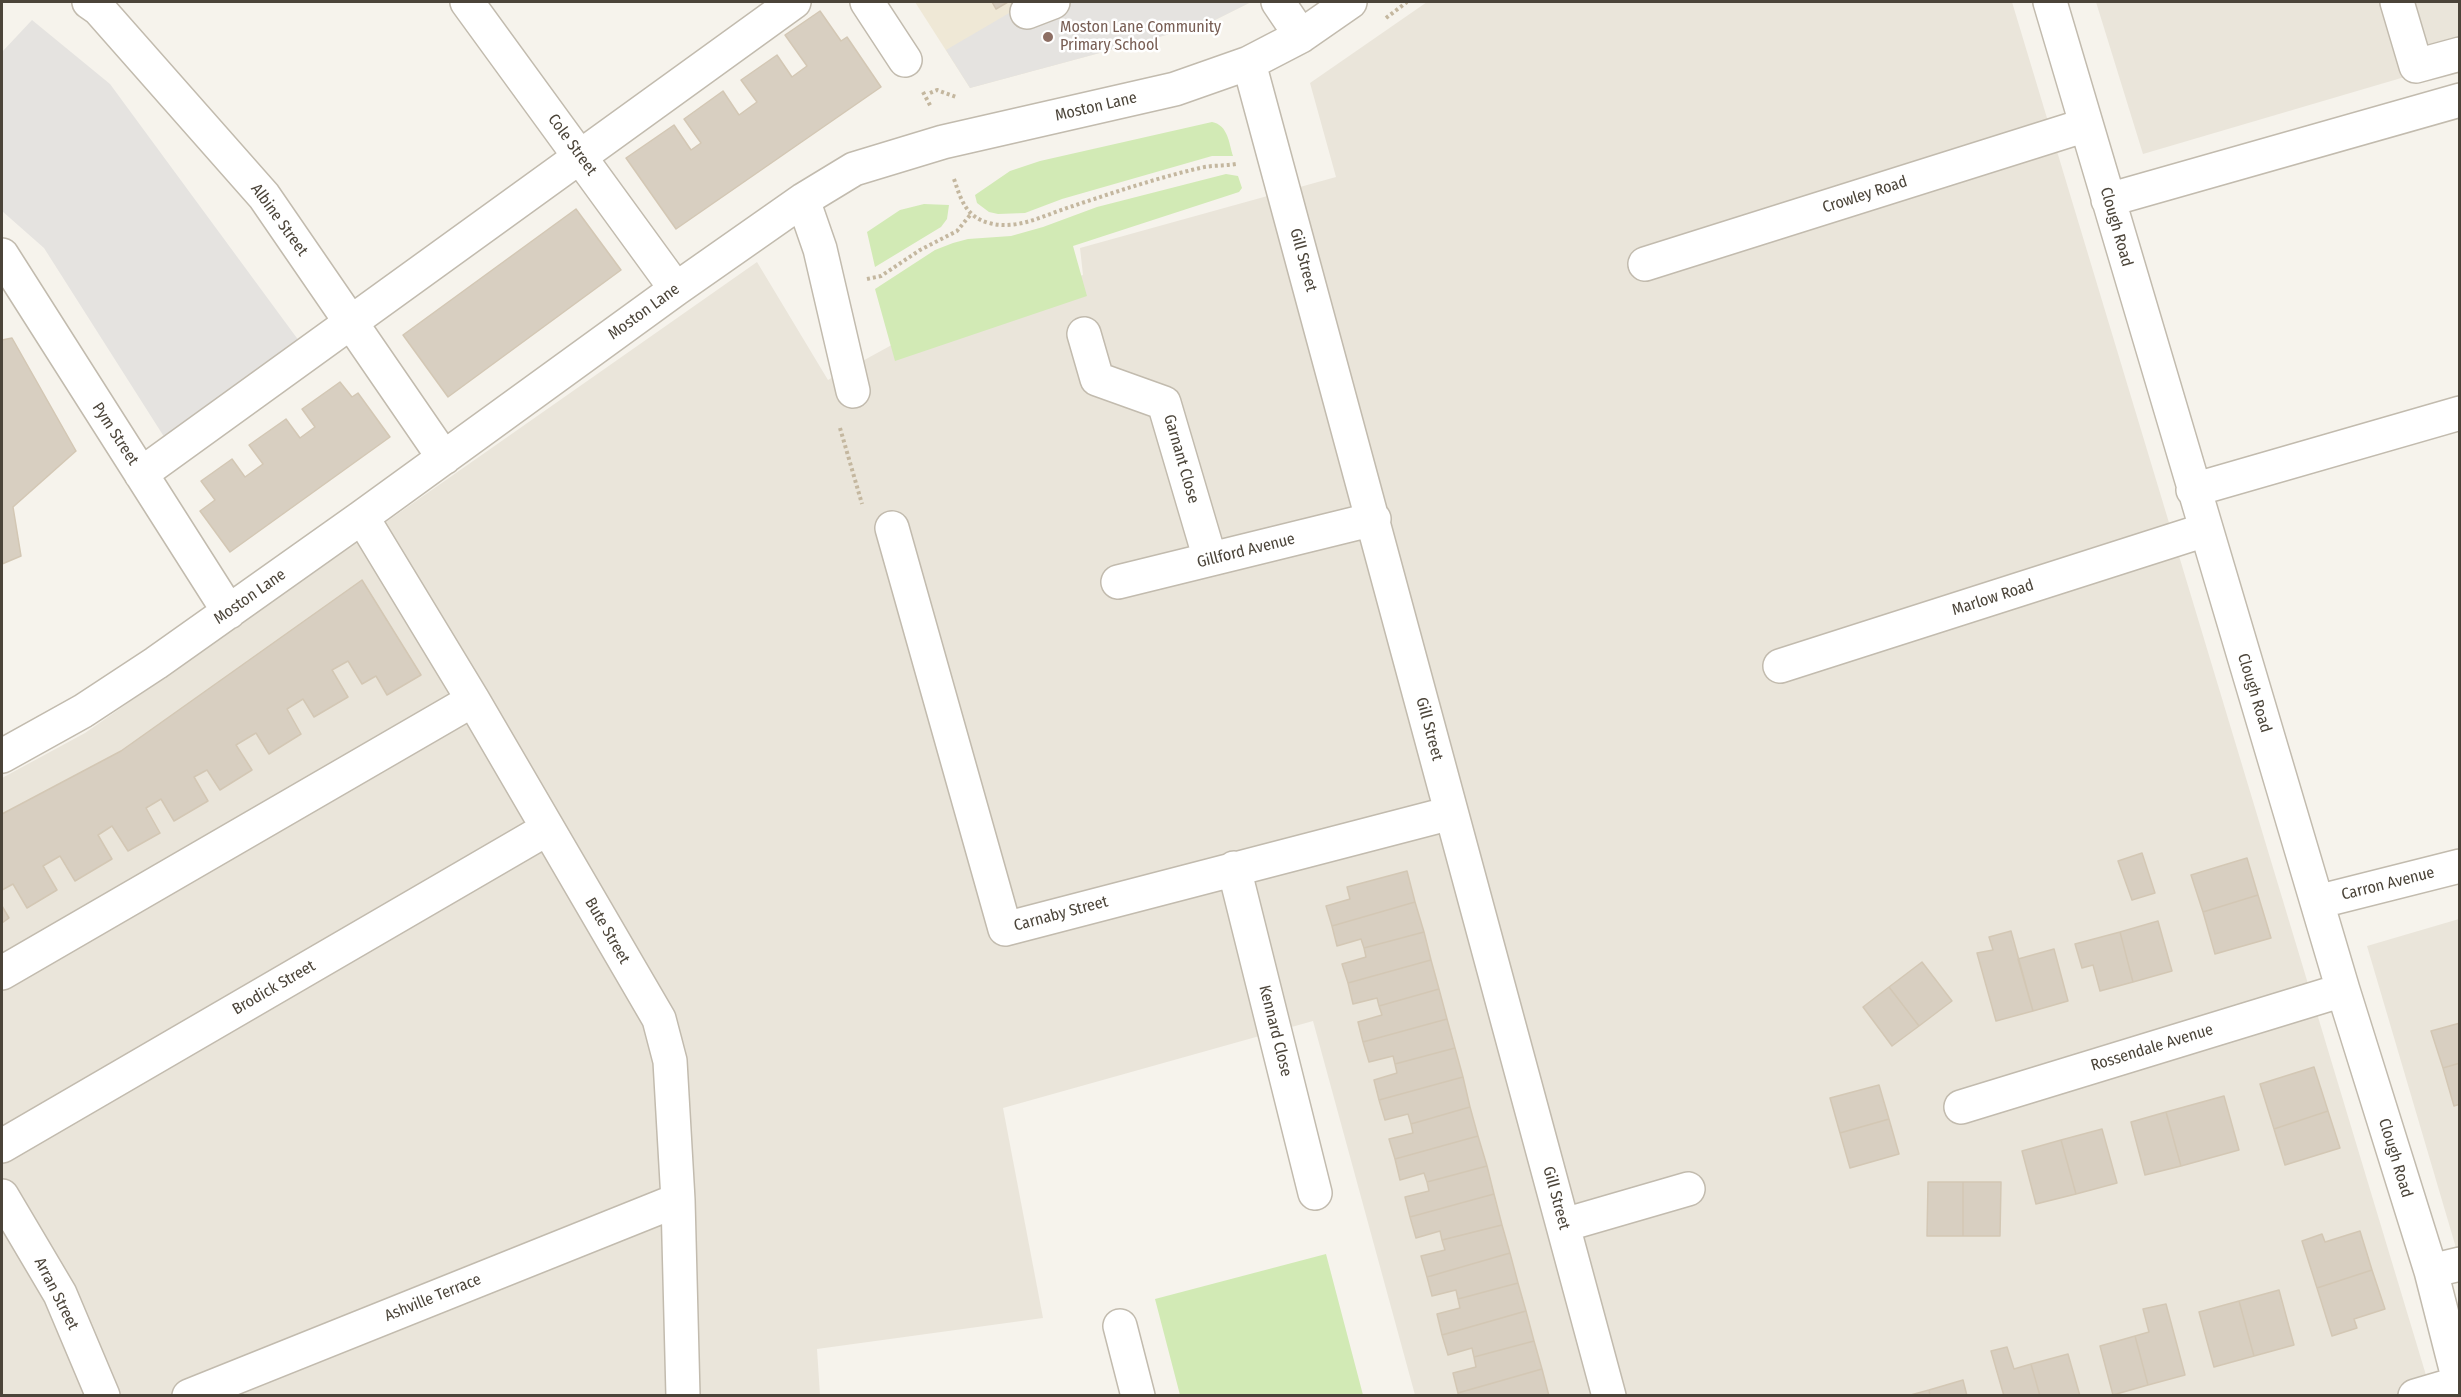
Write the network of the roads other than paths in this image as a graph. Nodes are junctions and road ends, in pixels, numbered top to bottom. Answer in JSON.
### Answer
{"nodes":[{"id":1,"x":89,"y":2,"type":"edge"},
{"id":2,"x":467,"y":2,"type":"edge"},
{"id":3,"x":794,"y":2,"type":"edge"},
{"id":4,"x":867,"y":2,"type":"edge"},
{"id":5,"x":1278,"y":2,"type":"edge"},
{"id":6,"x":1350,"y":2,"type":"edge"},
{"id":7,"x":2050,"y":2,"type":"edge"},
{"id":8,"x":2397,"y":2,"type":"edge"},
{"id":9,"x":1300,"y":36,"type":"junction"},
{"id":10,"x":2460,"y":54,"type":"edge"},
{"id":11,"x":905,"y":60,"type":"dead end"},
{"id":12,"x":1249,"y":63,"type":"junction"},
{"id":13,"x":2460,"y":100,"type":"edge"},
{"id":14,"x":2086,"y":125,"type":"junction"},
{"id":15,"x":580,"y":156,"type":"junction"},
{"id":16,"x":803,"y":200,"type":"junction"},
{"id":17,"x":2108,"y":200,"type":"junction"},
{"id":18,"x":2,"y":255,"type":"edge"},
{"id":19,"x":1645,"y":264,"type":"dead end"},
{"id":20,"x":676,"y":289,"type":"junction"},
{"id":21,"x":351,"y":322,"type":"junction"},
{"id":22,"x":1084,"y":334,"type":"dead end"},
{"id":23,"x":853,"y":391,"type":"road end"},
{"id":24,"x":2460,"y":413,"type":"edge"},
{"id":25,"x":444,"y":458,"type":"junction"},
{"id":26,"x":141,"y":474,"type":"junction"},
{"id":27,"x":2193,"y":490,"type":"junction"},
{"id":28,"x":362,"y":517,"type":"junction"},
{"id":29,"x":1374,"y":519,"type":"junction"},
{"id":30,"x":892,"y":528,"type":"road end"},
{"id":31,"x":2205,"y":530,"type":"junction"},
{"id":32,"x":1210,"y":559,"type":"junction"},
{"id":33,"x":1118,"y":582,"type":"dead end"},
{"id":34,"x":229,"y":612,"type":"junction"},
{"id":35,"x":1780,"y":666,"type":"dead end"},
{"id":36,"x":473,"y":700,"type":"junction"},
{"id":37,"x":2,"y":756,"type":"edge"},
{"id":38,"x":1452,"y":813,"type":"junction"},
{"id":39,"x":547,"y":829,"type":"junction"},
{"id":40,"x":2460,"y":866,"type":"edge"},
{"id":41,"x":1234,"y":868,"type":"junction"},
{"id":42,"x":2317,"y":902,"type":"junction"},
{"id":43,"x":2,"y":973,"type":"edge"},
{"id":44,"x":2343,"y":990,"type":"junction"},
{"id":45,"x":1961,"y":1107,"type":"dead end"},
{"id":46,"x":2,"y":1146,"type":"edge"},
{"id":47,"x":1688,"y":1190,"type":"dead end"},
{"id":48,"x":1316,"y":1193,"type":"dead end"},
{"id":49,"x":2,"y":1196,"type":"edge"},
{"id":50,"x":678,"y":1200,"type":"junction"},
{"id":51,"x":1564,"y":1224,"type":"junction"},
{"id":52,"x":2445,"y":1268,"type":"edge"},
{"id":53,"x":1120,"y":1326,"type":"dead end"},
{"id":54,"x":2459,"y":1384,"type":"edge"},
{"id":55,"x":103,"y":1395,"type":"edge"},
{"id":56,"x":189,"y":1395,"type":"edge"},
{"id":57,"x":683,"y":1395,"type":"edge"},
{"id":58,"x":1138,"y":1395,"type":"edge"},
{"id":59,"x":1609,"y":1395,"type":"edge"},
{"id":60,"x":2415,"y":1395,"type":"edge"}],
"edges":[{"from":1,"to":21,"type":"street","name":"Albine Street"},
{"from":2,"to":15,"type":"street","name":"Cole Street"},
{"from":3,"to":15,"type":"street"},
{"from":4,"to":11,"type":"street"},
{"from":5,"to":9,"type":"street"},
{"from":6,"to":9,"type":"street","name":"Moston Lane"},
{"from":7,"to":14,"type":"street","name":"Clough Road"},
{"from":8,"to":10,"type":"street"},
{"from":9,"to":12,"type":"street","name":"Moston Lane"},
{"from":12,"to":16,"type":"street","name":"Moston Lane"},
{"from":12,"to":29,"type":"street","name":"Gill Street"},
{"from":13,"to":17,"type":"street"},
{"from":14,"to":17,"type":"street","name":"Clough Road"},
{"from":14,"to":19,"type":"street","name":"Crowley Road"},
{"from":15,"to":20,"type":"street","name":"Cole Street"},
{"from":15,"to":21,"type":"street"},
{"from":16,"to":20,"type":"street","name":"Moston Lane"},
{"from":16,"to":23,"type":"street"},
{"from":17,"to":27,"type":"street","name":"Clough Road"},
{"from":18,"to":26,"type":"street","name":"Pym Street"},
{"from":20,"to":25,"type":"street","name":"Moston Lane"},
{"from":21,"to":25,"type":"street","name":"Albine Street"},
{"from":21,"to":26,"type":"street"},
{"from":22,"to":32,"type":"street","name":"Garnant Close"},
{"from":24,"to":27,"type":"street"},
{"from":25,"to":28,"type":"street","name":"Moston Lane"},
{"from":26,"to":34,"type":"street","name":"Pym Street"},
{"from":27,"to":31,"type":"street","name":"Clough Road"},
{"from":28,"to":34,"type":"street","name":"Moston Lane"},
{"from":28,"to":36,"type":"street","name":"Bute Street"},
{"from":29,"to":32,"type":"street","name":"Gillford Avenue"},
{"from":29,"to":38,"type":"street","name":"Gill Street"},
{"from":30,"to":41,"type":"street","name":"Carnaby Street"},
{"from":31,"to":35,"type":"street","name":"Marlow Road"},
{"from":31,"to":42,"type":"street","name":"Clough Road"},
{"from":32,"to":33,"type":"street","name":"Gillford Avenue"},
{"from":34,"to":37,"type":"street","name":"Moston Lane"},
{"from":36,"to":39,"type":"street","name":"Bute Street"},
{"from":36,"to":43,"type":"street"},
{"from":38,"to":41,"type":"street","name":"Carnaby Street"},
{"from":38,"to":51,"type":"street","name":"Gill Street"},
{"from":39,"to":46,"type":"street","name":"Brodick Street"},
{"from":39,"to":50,"type":"street","name":"Bute Street"},
{"from":40,"to":42,"type":"street","name":"Carron Avenue"},
{"from":41,"to":48,"type":"street","name":"Kennard Close"},
{"from":42,"to":44,"type":"street","name":"Clough Road"},
{"from":44,"to":45,"type":"street","name":"Rossendale Avenue"},
{"from":44,"to":52,"type":"street","name":"Clough Road"},
{"from":47,"to":51,"type":"street"},
{"from":49,"to":55,"type":"street","name":"Arran Street"},
{"from":50,"to":56,"type":"street","name":"Ashville Terrace"},
{"from":50,"to":57,"type":"street","name":"Bute Street"},
{"from":51,"to":59,"type":"street","name":"Gill Street"},
{"from":52,"to":54,"type":"street","name":"Clough Road"},
{"from":53,"to":58,"type":"street"},
{"from":54,"to":60,"type":"street"}]}
